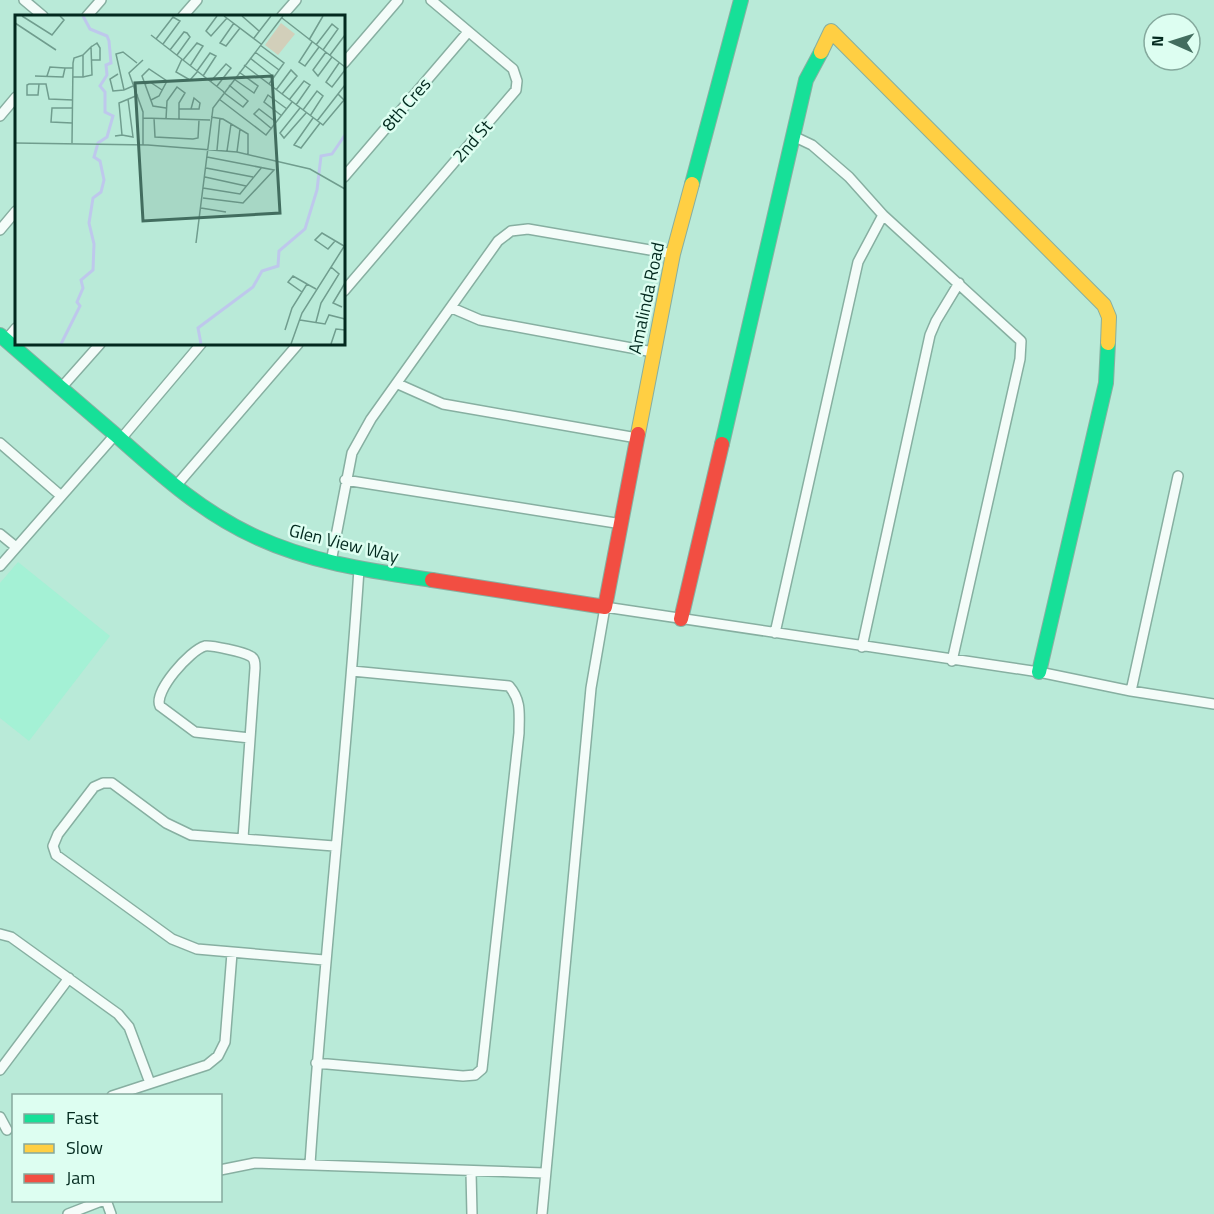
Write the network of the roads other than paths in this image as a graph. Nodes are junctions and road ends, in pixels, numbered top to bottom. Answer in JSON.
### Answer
{"nodes":[{"id":1,"x":24,"y":0,"type":"edge"},
{"id":2,"x":101,"y":0,"type":"edge"},
{"id":3,"x":197,"y":0,"type":"edge"},
{"id":4,"x":296,"y":0,"type":"edge"},
{"id":5,"x":398,"y":0,"type":"edge"},
{"id":6,"x":431,"y":0,"type":"edge"},
{"id":7,"x":741,"y":0,"type":"edge"},
{"id":8,"x":42,"y":15,"type":"edge"},
{"id":9,"x":88,"y":15,"type":"edge"},
{"id":10,"x":184,"y":15,"type":"edge"},
{"id":11,"x":283,"y":15,"type":"edge"},
{"id":12,"x":468,"y":32,"type":"junction"},
{"id":13,"x":345,"y":62,"type":"edge"},
{"id":14,"x":15,"y":99,"type":"edge"},
{"id":15,"x":0,"y":116,"type":"edge"},
{"id":16,"x":793,"y":136,"type":"junction"},
{"id":17,"x":345,"y":176,"type":"edge"},
{"id":18,"x":15,"y":212,"type":"edge"},
{"id":19,"x":883,"y":215,"type":"junction"},
{"id":20,"x":0,"y":230,"type":"edge"},
{"id":21,"x":673,"y":254,"type":"junction"},
{"id":22,"x":959,"y":283,"type":"junction"},
{"id":23,"x":345,"y":290,"type":"edge"},
{"id":24,"x":452,"y":308,"type":"junction"},
{"id":25,"x":3,"y":337,"type":"edge"},
{"id":26,"x":99,"y":345,"type":"edge"},
{"id":27,"x":200,"y":345,"type":"edge"},
{"id":28,"x":297,"y":345,"type":"edge"},
{"id":29,"x":653,"y":352,"type":"junction"},
{"id":30,"x":398,"y":384,"type":"junction"},
{"id":31,"x":61,"y":388,"type":"junction"},
{"id":32,"x":117,"y":438,"type":"junction"},
{"id":33,"x":637,"y":438,"type":"junction"},
{"id":34,"x":0,"y":442,"type":"edge"},
{"id":35,"x":1178,"y":476,"type":"dead end"},
{"id":36,"x":345,"y":480,"type":"junction"},
{"id":37,"x":175,"y":487,"type":"junction"},
{"id":38,"x":60,"y":495,"type":"junction"},
{"id":39,"x":622,"y":524,"type":"junction"},
{"id":40,"x":0,"y":534,"type":"edge"},
{"id":41,"x":16,"y":547,"type":"junction"},
{"id":42,"x":331,"y":562,"type":"junction"},
{"id":43,"x":0,"y":566,"type":"edge"},
{"id":44,"x":359,"y":569,"type":"junction"},
{"id":45,"x":605,"y":607,"type":"junction"},
{"id":46,"x":681,"y":619,"type":"junction"},
{"id":47,"x":775,"y":633,"type":"junction"},
{"id":48,"x":862,"y":647,"type":"junction"},
{"id":49,"x":952,"y":661,"type":"junction"},
{"id":50,"x":352,"y":671,"type":"junction"},
{"id":51,"x":1040,"y":672,"type":"junction"},
{"id":52,"x":1131,"y":691,"type":"junction"},
{"id":53,"x":1214,"y":704,"type":"edge"},
{"id":54,"x":250,"y":738,"type":"junction"},
{"id":55,"x":243,"y":838,"type":"junction"},
{"id":56,"x":334,"y":846,"type":"junction"},
{"id":57,"x":0,"y":934,"type":"edge"},
{"id":58,"x":232,"y":953,"type":"junction"},
{"id":59,"x":324,"y":960,"type":"junction"},
{"id":60,"x":69,"y":978,"type":"junction"},
{"id":61,"x":316,"y":1063,"type":"junction"},
{"id":62,"x":0,"y":1070,"type":"edge"},
{"id":63,"x":150,"y":1083,"type":"junction"},
{"id":64,"x":115,"y":1094,"type":"edge"},
{"id":65,"x":0,"y":1117,"type":"edge"},
{"id":66,"x":7,"y":1130,"type":"edge"},
{"id":67,"x":310,"y":1164,"type":"junction"},
{"id":68,"x":222,"y":1170,"type":"edge"},
{"id":69,"x":471,"y":1172,"type":"junction"},
{"id":70,"x":544,"y":1173,"type":"junction"},
{"id":71,"x":100,"y":1202,"type":"edge"},
{"id":72,"x":68,"y":1214,"type":"edge"},
{"id":73,"x":472,"y":1214,"type":"edge"},
{"id":74,"x":542,"y":1214,"type":"edge"}],
"edges":[{"from":1,"to":8,"type":"street"},
{"from":2,"to":9,"type":"street"},
{"from":3,"to":10,"type":"street"},
{"from":4,"to":11,"type":"street"},
{"from":5,"to":13,"type":"street"},
{"from":6,"to":12,"type":"street","name":"2nd St"},
{"from":7,"to":21,"type":"street","name":"Amalinda Road"},
{"from":12,"to":17,"type":"street","name":"8th Cres"},
{"from":12,"to":23,"type":"street","name":"2nd St"},
{"from":14,"to":15,"type":"street"},
{"from":16,"to":19,"type":"street"},
{"from":16,"to":46,"type":"street"},
{"from":16,"to":51,"type":"street"},
{"from":18,"to":20,"type":"street"},
{"from":19,"to":22,"type":"street"},
{"from":19,"to":47,"type":"street"},
{"from":21,"to":24,"type":"street"},
{"from":21,"to":29,"type":"street","name":"Amalinda Road"},
{"from":22,"to":48,"type":"street"},
{"from":22,"to":49,"type":"street"},
{"from":24,"to":29,"type":"street"},
{"from":24,"to":30,"type":"street"},
{"from":25,"to":31,"type":"street","name":"Glen View Way"},
{"from":26,"to":31,"type":"street"},
{"from":27,"to":32,"type":"street"},
{"from":28,"to":37,"type":"street"},
{"from":29,"to":33,"type":"street","name":"Amalinda Road"},
{"from":30,"to":33,"type":"street"},
{"from":30,"to":36,"type":"street"},
{"from":31,"to":32,"type":"street","name":"Glen View Way"},
{"from":32,"to":37,"type":"street","name":"Glen View Way"},
{"from":32,"to":38,"type":"street"},
{"from":33,"to":39,"type":"street","name":"Amalinda Road"},
{"from":34,"to":38,"type":"street"},
{"from":35,"to":52,"type":"street"},
{"from":36,"to":39,"type":"street"},
{"from":36,"to":42,"type":"street"},
{"from":37,"to":42,"type":"street","name":"Glen View Way"},
{"from":38,"to":41,"type":"street"},
{"from":39,"to":45,"type":"street","name":"Amalinda Road"},
{"from":40,"to":41,"type":"street"},
{"from":41,"to":43,"type":"street"},
{"from":42,"to":44,"type":"street","name":"Glen View Way"},
{"from":44,"to":45,"type":"street","name":"Glen View Way"},
{"from":44,"to":50,"type":"street"},
{"from":45,"to":46,"type":"street"},
{"from":45,"to":70,"type":"street"},
{"from":46,"to":47,"type":"street"},
{"from":47,"to":48,"type":"street"},
{"from":48,"to":49,"type":"street"},
{"from":49,"to":51,"type":"street"},
{"from":50,"to":56,"type":"street"},
{"from":50,"to":61,"type":"street"},
{"from":51,"to":52,"type":"street"},
{"from":52,"to":53,"type":"street"},
{"from":54,"to":54,"type":"street"},
{"from":54,"to":55,"type":"street"},
{"from":55,"to":56,"type":"street"},
{"from":55,"to":58,"type":"street"},
{"from":56,"to":59,"type":"street"},
{"from":57,"to":60,"type":"street"},
{"from":58,"to":59,"type":"street"},
{"from":58,"to":63,"type":"street"},
{"from":59,"to":61,"type":"street"},
{"from":60,"to":62,"type":"street"},
{"from":60,"to":63,"type":"street"},
{"from":61,"to":67,"type":"street"},
{"from":63,"to":64,"type":"street"},
{"from":65,"to":66,"type":"street"},
{"from":67,"to":68,"type":"street"},
{"from":67,"to":69,"type":"street"},
{"from":69,"to":70,"type":"street"},
{"from":69,"to":73,"type":"street"},
{"from":70,"to":74,"type":"street"},
{"from":71,"to":72,"type":"street"}]}
